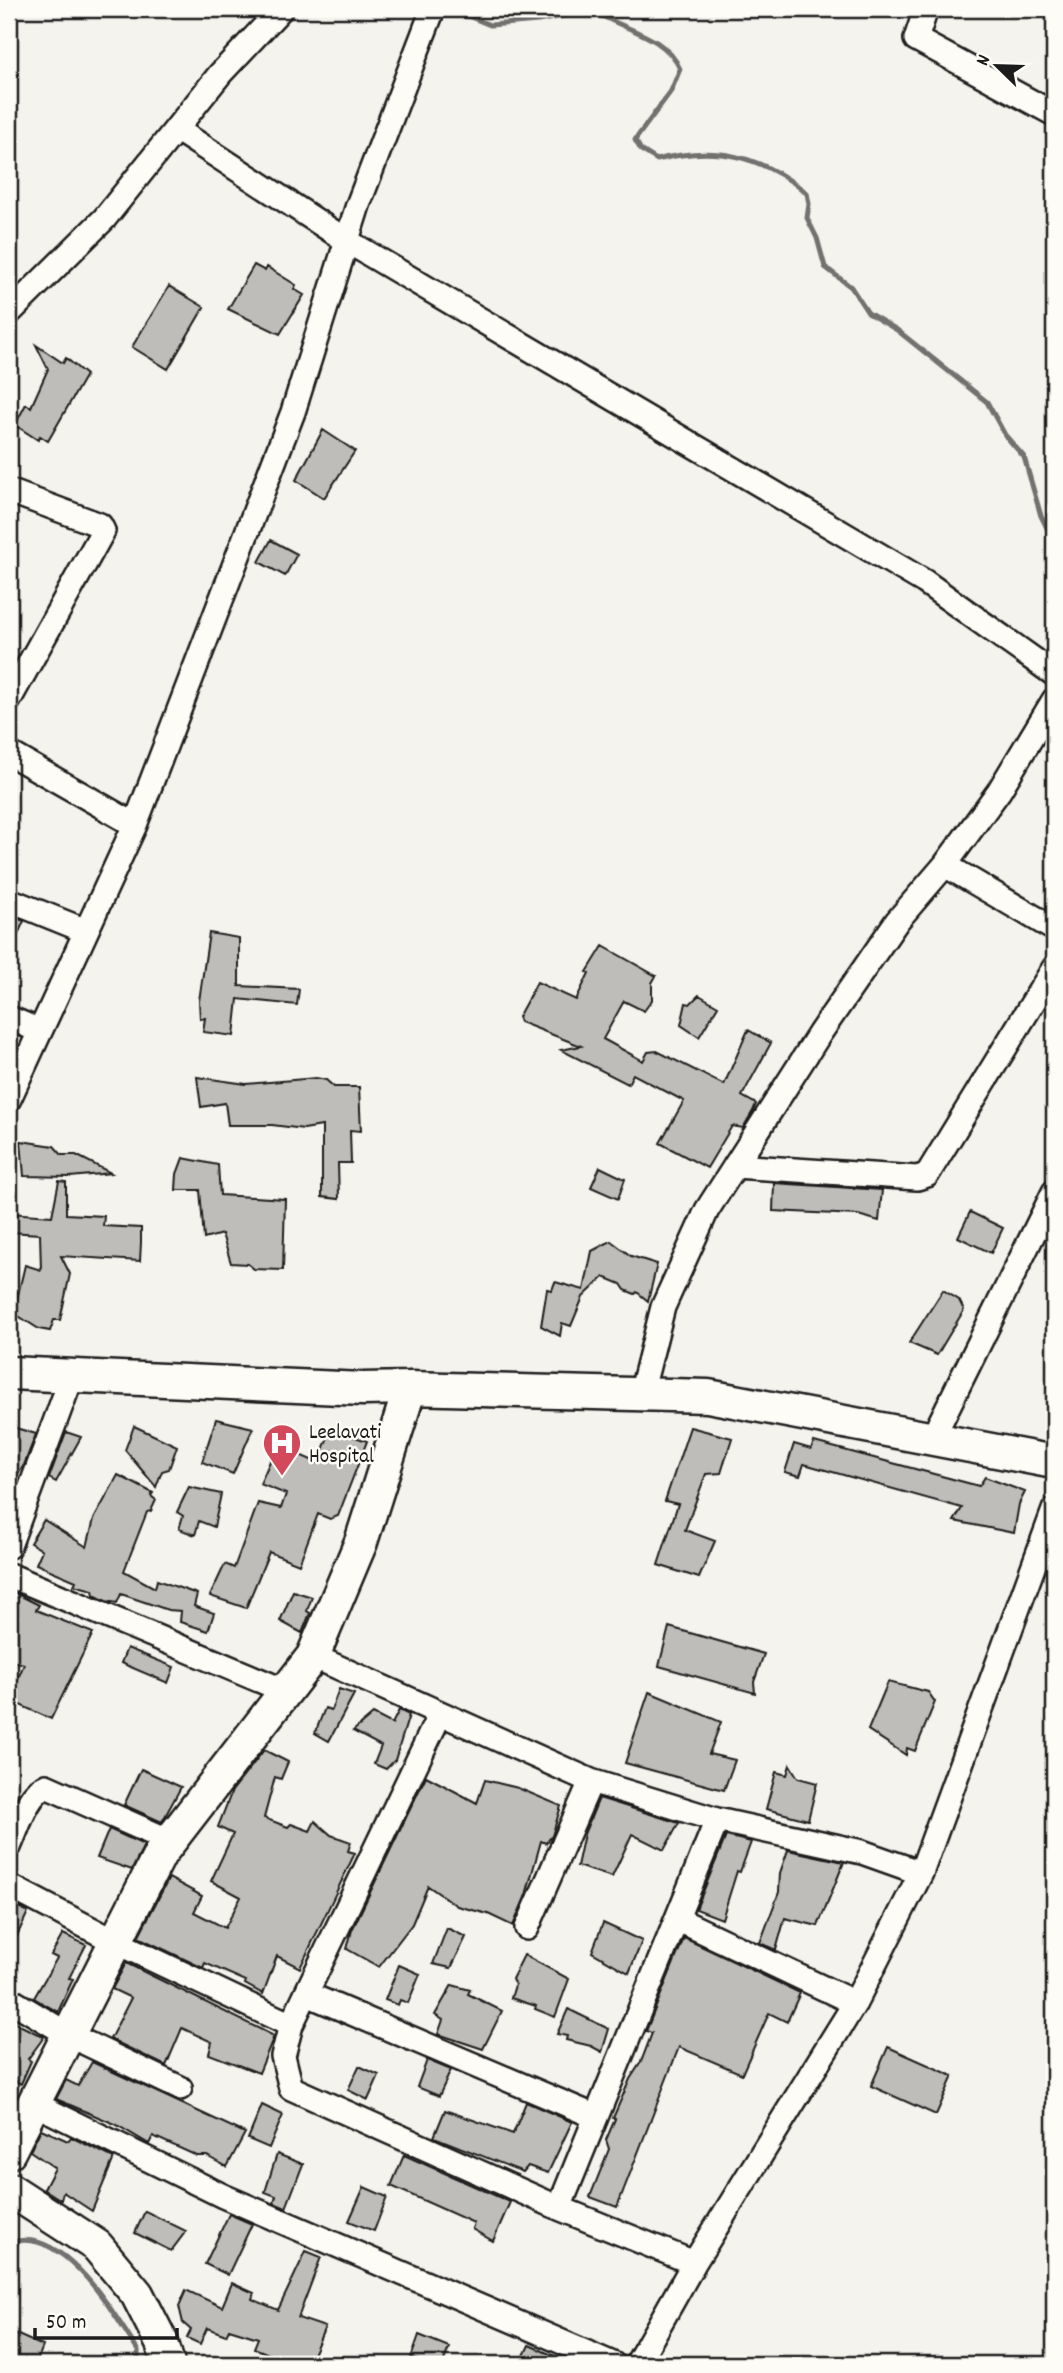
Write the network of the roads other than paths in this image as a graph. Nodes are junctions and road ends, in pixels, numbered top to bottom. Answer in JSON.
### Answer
{"nodes":[{"id":1,"x":281,"y":9,"type":"edge"},
{"id":2,"x":433,"y":9,"type":"edge"},
{"id":3,"x":926,"y":9,"type":"edge"},
{"id":4,"x":1054,"y":114,"type":"edge"},
{"id":5,"x":176,"y":129,"type":"junction"},
{"id":6,"x":347,"y":242,"type":"junction"},
{"id":7,"x":9,"y":313,"type":"edge"},
{"id":8,"x":9,"y":491,"type":"edge"},
{"id":9,"x":1054,"y":674,"type":"edge"},
{"id":10,"x":9,"y":700,"type":"edge"},
{"id":11,"x":1054,"y":700,"type":"edge"},
{"id":12,"x":9,"y":753,"type":"edge"},
{"id":13,"x":135,"y":825,"type":"junction"},
{"id":14,"x":945,"y":865,"type":"junction"},
{"id":15,"x":9,"y":900,"type":"edge"},
{"id":16,"x":1054,"y":929,"type":"edge"},
{"id":17,"x":86,"y":931,"type":"junction"},
{"id":18,"x":1054,"y":968,"type":"edge"},
{"id":19,"x":9,"y":1018,"type":"edge"},
{"id":20,"x":40,"y":1031,"type":"junction"},
{"id":21,"x":9,"y":1099,"type":"edge"},
{"id":22,"x":735,"y":1167,"type":"junction"},
{"id":23,"x":1054,"y":1192,"type":"edge"},
{"id":24,"x":9,"y":1373,"type":"edge"},
{"id":25,"x":72,"y":1376,"type":"junction"},
{"id":26,"x":410,"y":1388,"type":"junction"},
{"id":27,"x":641,"y":1394,"type":"junction"},
{"id":28,"x":931,"y":1441,"type":"junction"},
{"id":29,"x":1054,"y":1462,"type":"edge"},
{"id":30,"x":1054,"y":1510,"type":"edge"},
{"id":31,"x":9,"y":1546,"type":"edge"},
{"id":32,"x":9,"y":1575,"type":"edge"},
{"id":33,"x":313,"y":1656,"type":"junction"},
{"id":34,"x":285,"y":1691,"type":"junction"},
{"id":35,"x":440,"y":1714,"type":"junction"},
{"id":36,"x":592,"y":1781,"type":"junction"},
{"id":37,"x":717,"y":1819,"type":"junction"},
{"id":38,"x":170,"y":1840,"type":"junction"},
{"id":39,"x":9,"y":1847,"type":"edge"},
{"id":40,"x":922,"y":1873,"type":"junction"},
{"id":41,"x":9,"y":1886,"type":"edge"},
{"id":42,"x":679,"y":1920,"type":"junction"},
{"id":43,"x":527,"y":1928,"type":"dead end"},
{"id":44,"x":116,"y":1942,"type":"junction"},
{"id":45,"x":307,"y":1994,"type":"junction"},
{"id":46,"x":9,"y":1999,"type":"edge"},
{"id":47,"x":855,"y":2003,"type":"junction"},
{"id":48,"x":291,"y":2025,"type":"junction"},
{"id":49,"x":69,"y":2035,"type":"junction"},
{"id":50,"x":180,"y":2088,"type":"dead end"},
{"id":51,"x":33,"y":2104,"type":"junction"},
{"id":52,"x":594,"y":2116,"type":"junction"},
{"id":53,"x":9,"y":2152,"type":"edge"},
{"id":54,"x":9,"y":2189,"type":"edge"},
{"id":55,"x":559,"y":2208,"type":"junction"},
{"id":56,"x":694,"y":2263,"type":"junction"},
{"id":57,"x":168,"y":2364,"type":"edge"},
{"id":58,"x":613,"y":2364,"type":"edge"},
{"id":59,"x":637,"y":2364,"type":"edge"}],
"edges":[{"from":1,"to":5,"type":"street"},
{"from":2,"to":6,"type":"street"},
{"from":3,"to":4,"type":"street"},
{"from":5,"to":6,"type":"street"},
{"from":5,"to":7,"type":"street"},
{"from":6,"to":9,"type":"street"},
{"from":6,"to":13,"type":"street"},
{"from":8,"to":10,"type":"street"},
{"from":11,"to":14,"type":"street"},
{"from":12,"to":13,"type":"street"},
{"from":13,"to":17,"type":"street"},
{"from":14,"to":16,"type":"street"},
{"from":14,"to":22,"type":"street"},
{"from":15,"to":17,"type":"street"},
{"from":17,"to":20,"type":"street"},
{"from":18,"to":22,"type":"street"},
{"from":19,"to":20,"type":"street"},
{"from":20,"to":21,"type":"street"},
{"from":22,"to":27,"type":"street"},
{"from":23,"to":28,"type":"street"},
{"from":24,"to":25,"type":"main road"},
{"from":25,"to":26,"type":"main road"},
{"from":25,"to":31,"type":"street"},
{"from":26,"to":27,"type":"main road"},
{"from":26,"to":33,"type":"main road"},
{"from":27,"to":28,"type":"main road"},
{"from":28,"to":29,"type":"main road"},
{"from":30,"to":40,"type":"street"},
{"from":32,"to":34,"type":"street"},
{"from":33,"to":34,"type":"main road"},
{"from":33,"to":35,"type":"street"},
{"from":34,"to":38,"type":"main road"},
{"from":35,"to":36,"type":"street"},
{"from":35,"to":45,"type":"street"},
{"from":36,"to":37,"type":"street"},
{"from":36,"to":43,"type":"street"},
{"from":37,"to":40,"type":"street"},
{"from":37,"to":42,"type":"street"},
{"from":38,"to":39,"type":"street"},
{"from":38,"to":44,"type":"main road"},
{"from":40,"to":47,"type":"street"},
{"from":41,"to":44,"type":"street"},
{"from":42,"to":47,"type":"street"},
{"from":42,"to":52,"type":"street"},
{"from":44,"to":48,"type":"street"},
{"from":44,"to":49,"type":"main road"},
{"from":45,"to":48,"type":"street"},
{"from":45,"to":52,"type":"street"},
{"from":46,"to":49,"type":"street"},
{"from":47,"to":56,"type":"street"},
{"from":48,"to":55,"type":"street"},
{"from":49,"to":50,"type":"street"},
{"from":49,"to":51,"type":"main road"},
{"from":51,"to":53,"type":"main road"},
{"from":51,"to":58,"type":"street"},
{"from":52,"to":55,"type":"street"},
{"from":54,"to":57,"type":"main road"},
{"from":55,"to":56,"type":"street"},
{"from":56,"to":59,"type":"street"}]}
